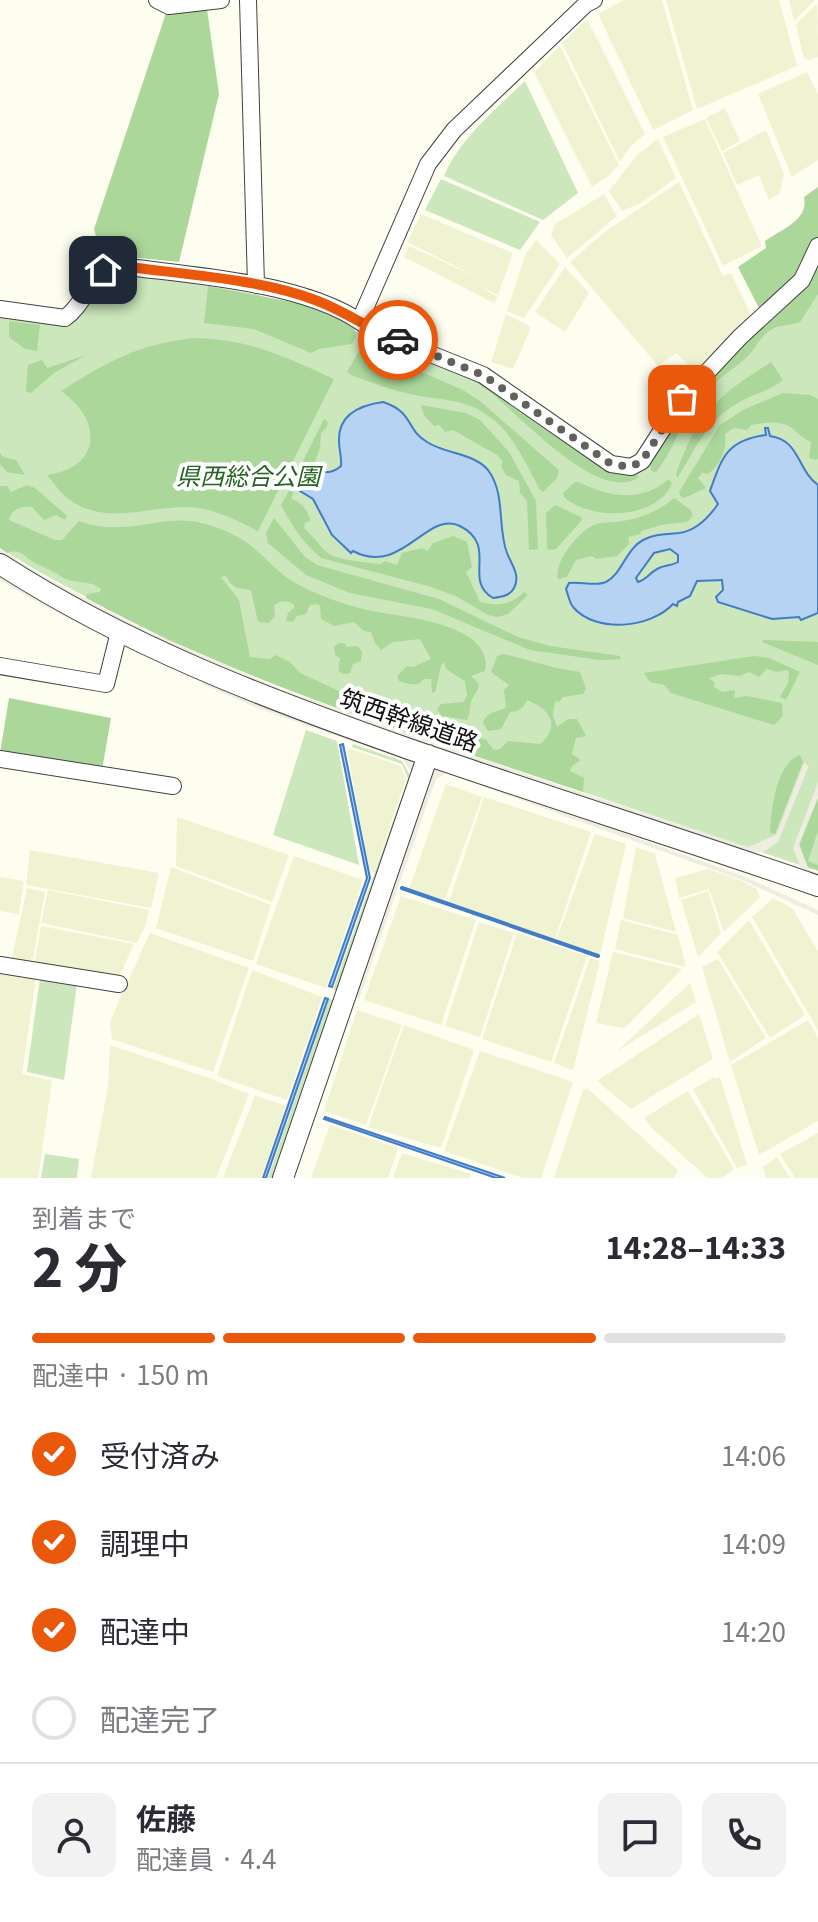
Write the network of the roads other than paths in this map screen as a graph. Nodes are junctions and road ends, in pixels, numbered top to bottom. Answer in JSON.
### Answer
{"nodes":[{"id":1,"x":157,"y":0,"type":"edge"},
{"id":2,"x":221,"y":0,"type":"edge"},
{"id":3,"x":248,"y":0,"type":"edge"},
{"id":4,"x":594,"y":0,"type":"edge"},
{"id":5,"x":818,"y":246,"type":"edge"},
{"id":6,"x":256,"y":285,"type":"junction"},
{"id":7,"x":0,"y":309,"type":"edge"},
{"id":8,"x":360,"y":320,"type":"junction"},
{"id":9,"x":0,"y":564,"type":"edge"},
{"id":10,"x":119,"y":632,"type":"junction"},
{"id":11,"x":0,"y":666,"type":"edge"},
{"id":12,"x":428,"y":755,"type":"junction"},
{"id":13,"x":0,"y":759,"type":"edge"},
{"id":14,"x":173,"y":786,"type":"dead end"},
{"id":15,"x":818,"y":886,"type":"edge"},
{"id":16,"x":0,"y":965,"type":"edge"},
{"id":17,"x":119,"y":984,"type":"dead end"},
{"id":18,"x":283,"y":1178,"type":"edge"}],
"edges":[{"from":1,"to":2,"type":"street"},
{"from":3,"to":6,"type":"street"},
{"from":4,"to":8,"type":"street"},
{"from":5,"to":8,"type":"street"},
{"from":6,"to":7,"type":"street"},
{"from":6,"to":8,"type":"street"},
{"from":9,"to":10,"type":"street","name":"筑西幹線道路"},
{"from":10,"to":11,"type":"street"},
{"from":10,"to":12,"type":"street","name":"筑西幹線道路"},
{"from":12,"to":15,"type":"street","name":"筑西幹線道路"},
{"from":12,"to":18,"type":"street"},
{"from":13,"to":14,"type":"street"},
{"from":16,"to":17,"type":"street"}]}
